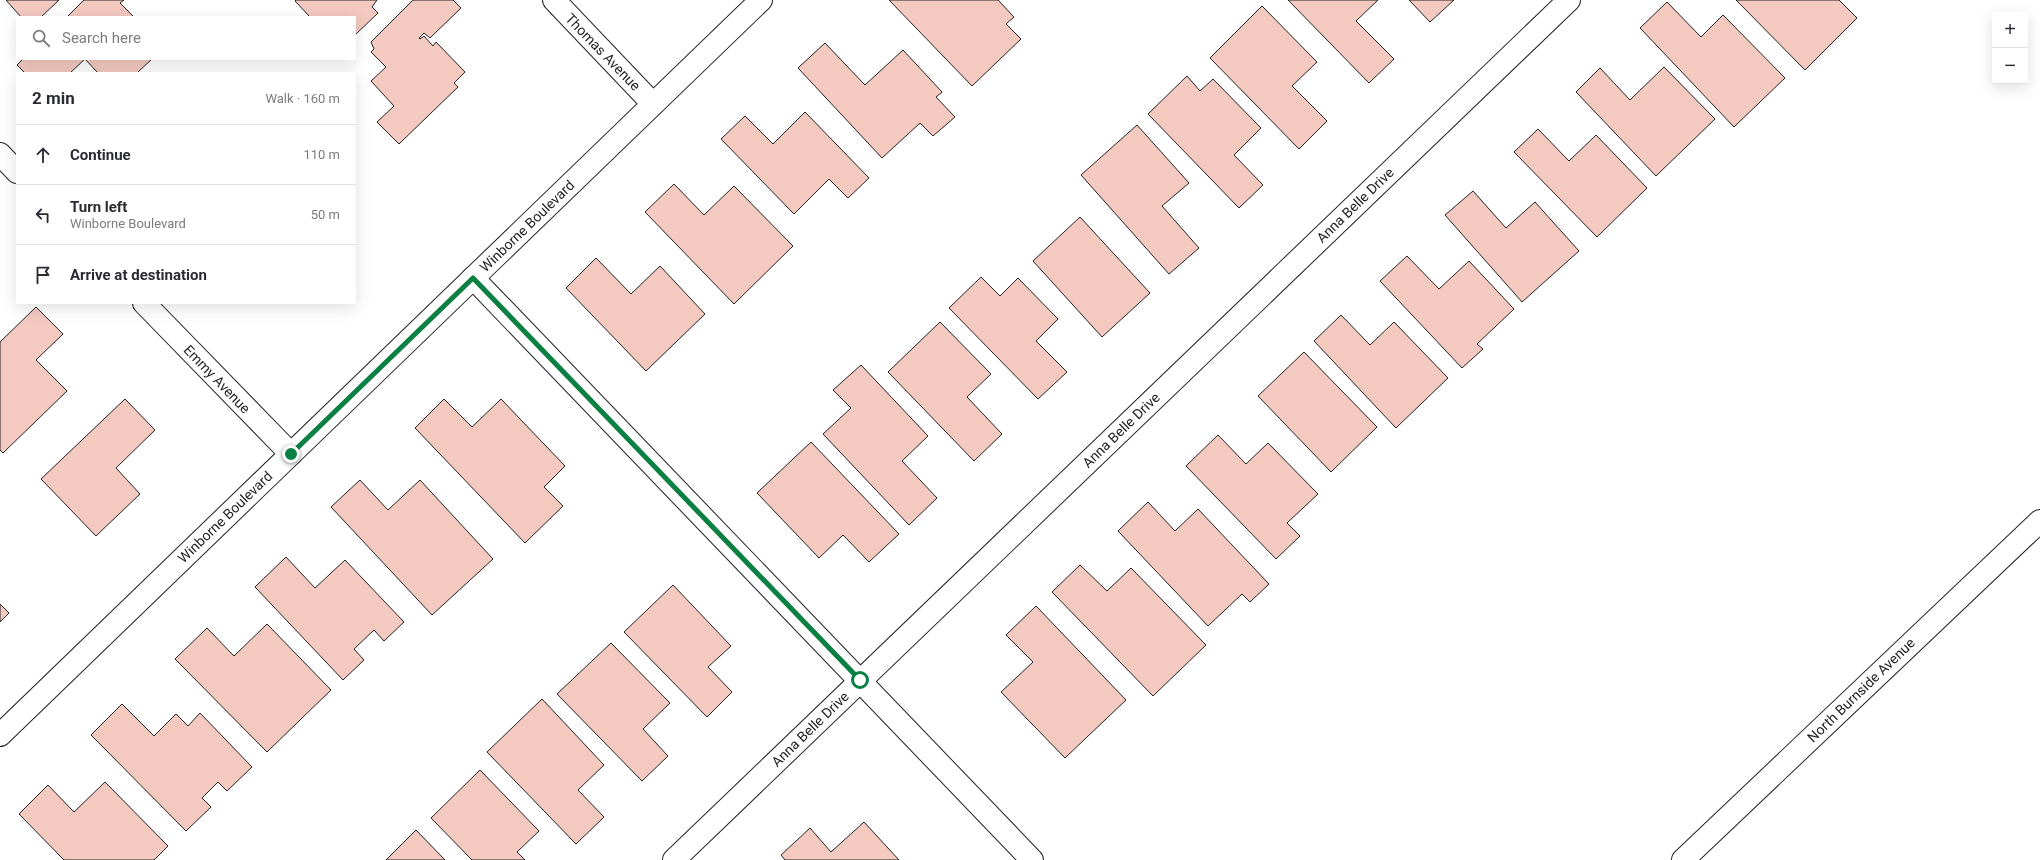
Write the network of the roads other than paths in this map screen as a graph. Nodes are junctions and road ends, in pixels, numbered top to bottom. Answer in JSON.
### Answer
{"nodes":[{"id":1,"x":554,"y":0,"type":"edge"},
{"id":2,"x":761,"y":0,"type":"edge"},
{"id":3,"x":1569,"y":0,"type":"edge"},
{"id":4,"x":653,"y":104,"type":"junction"},
{"id":5,"x":0,"y":154,"type":"edge"},
{"id":6,"x":16,"y":171,"type":"edge"},
{"id":7,"x":473,"y":278,"type":"junction"},
{"id":8,"x":145,"y":304,"type":"edge"},
{"id":9,"x":291,"y":454,"type":"junction"},
{"id":10,"x":2040,"y":521,"type":"edge"},
{"id":11,"x":860,"y":680,"type":"junction"},
{"id":12,"x":0,"y":735,"type":"edge"},
{"id":13,"x":674,"y":860,"type":"edge"},
{"id":14,"x":1032,"y":860,"type":"edge"},
{"id":15,"x":1683,"y":860,"type":"edge"}],
"edges":[{"from":1,"to":4,"type":"street","name":"Thomas Avenue"},
{"from":2,"to":4,"type":"street","name":"Winborne Boulevard"},
{"from":3,"to":11,"type":"street","name":"Anna Belle Drive"},
{"from":4,"to":7,"type":"street","name":"Winborne Boulevard"},
{"from":5,"to":6,"type":"street"},
{"from":7,"to":9,"type":"street","name":"Winborne Boulevard"},
{"from":7,"to":11,"type":"street"},
{"from":8,"to":9,"type":"street","name":"Emmy Avenue"},
{"from":9,"to":12,"type":"street","name":"Winborne Boulevard"},
{"from":10,"to":15,"type":"street","name":"North Burnside Avenue"},
{"from":11,"to":13,"type":"street","name":"Anna Belle Drive"},
{"from":11,"to":14,"type":"street"}]}
